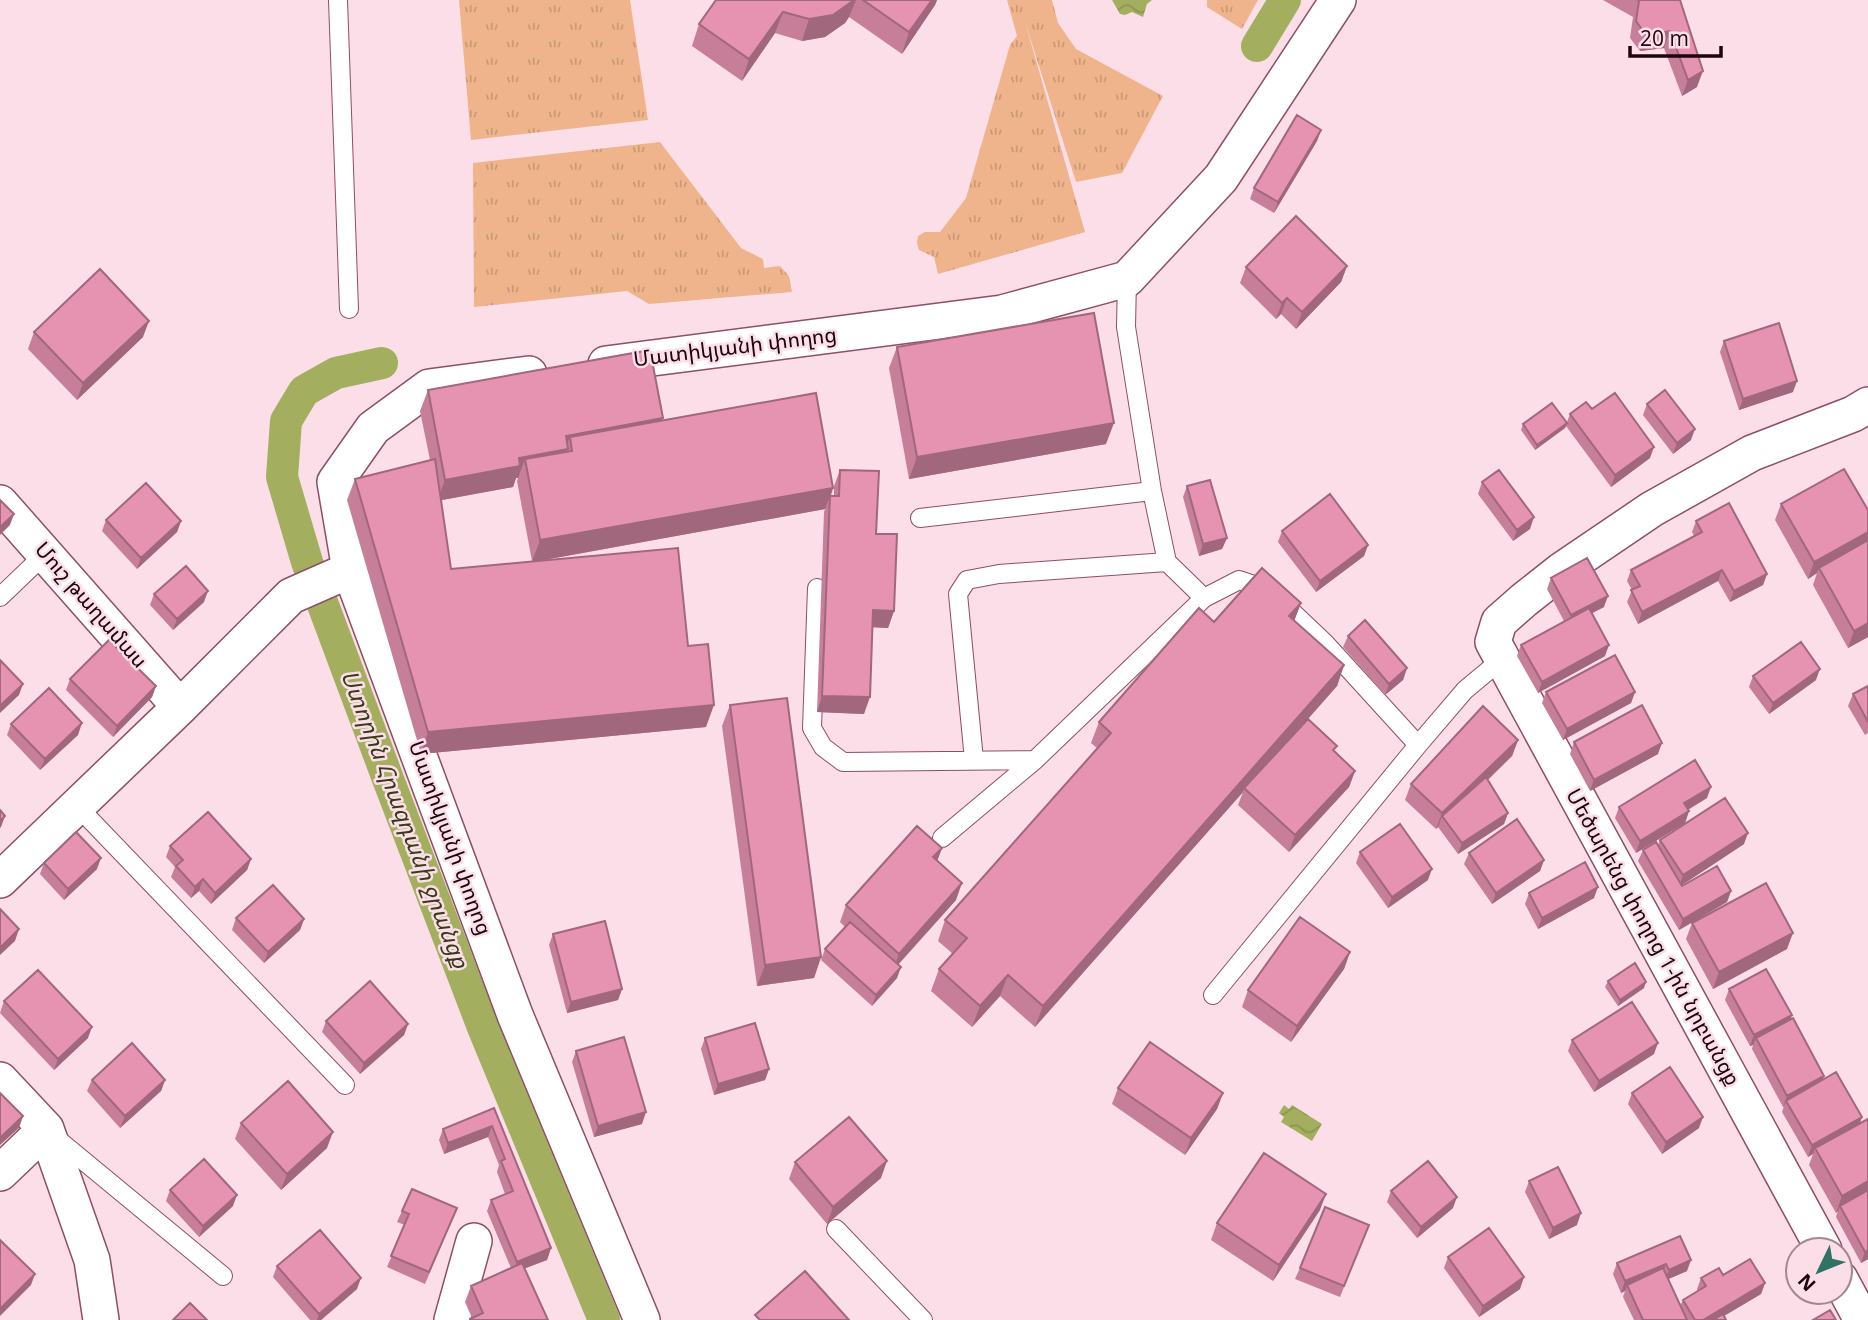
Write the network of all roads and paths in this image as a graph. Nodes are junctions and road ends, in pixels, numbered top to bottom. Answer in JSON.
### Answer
{"nodes":[{"id":1,"x":338,"y":0,"type":"edge"},
{"id":2,"x":1338,"y":0,"type":"edge"},
{"id":3,"x":1126,"y":279,"type":"junction"},
{"id":4,"x":349,"y":309,"type":"dead end"},
{"id":5,"x":1863,"y":420,"type":"edge"},
{"id":6,"x":1152,"y":491,"type":"junction"},
{"id":7,"x":0,"y":503,"type":"edge"},
{"id":8,"x":920,"y":518,"type":"dead end"},
{"id":9,"x":46,"y":553,"type":"junction"},
{"id":10,"x":1167,"y":562,"type":"junction"},
{"id":11,"x":350,"y":570,"type":"junction"},
{"id":12,"x":817,"y":588,"type":"dead end"},
{"id":13,"x":0,"y":597,"type":"edge"},
{"id":14,"x":1204,"y":598,"type":"junction"},
{"id":15,"x":1501,"y":660,"type":"junction"},
{"id":16,"x":180,"y":707,"type":"junction"},
{"id":17,"x":1418,"y":745,"type":"junction"},
{"id":18,"x":974,"y":760,"type":"junction"},
{"id":19,"x":1035,"y":760,"type":"junction"},
{"id":20,"x":78,"y":807,"type":"junction"},
{"id":21,"x":942,"y":838,"type":"dead end"},
{"id":22,"x":0,"y":880,"type":"edge"},
{"id":23,"x":1213,"y":995,"type":"dead end"},
{"id":24,"x":0,"y":1080,"type":"edge"},
{"id":25,"x":345,"y":1085,"type":"dead end"},
{"id":26,"x":46,"y":1129,"type":"junction"},
{"id":27,"x":0,"y":1173,"type":"edge"},
{"id":28,"x":836,"y":1228,"type":"edge"},
{"id":29,"x":1816,"y":1236,"type":"edge"},
{"id":30,"x":474,"y":1241,"type":"dead end"},
{"id":31,"x":223,"y":1276,"type":"dead end"},
{"id":32,"x":100,"y":1320,"type":"edge"},
{"id":33,"x":452,"y":1320,"type":"edge"},
{"id":34,"x":642,"y":1320,"type":"edge"},
{"id":35,"x":923,"y":1320,"type":"edge"}],
"edges":[{"from":1,"to":4,"type":"lane"},
{"from":2,"to":3,"type":"street"},
{"from":3,"to":6,"type":"lane"},
{"from":3,"to":11,"type":"street","name":"Մատիկյանի փողոց"},
{"from":5,"to":15,"type":"street","name":"Մեծարենց փողոց 1-ին նրբանցք"},
{"from":6,"to":8,"type":"lane"},
{"from":6,"to":10,"type":"lane"},
{"from":7,"to":9,"type":"street","name":"Մուշ թաղամաս"},
{"from":9,"to":13,"type":"lane"},
{"from":9,"to":16,"type":"street","name":"Մուշ թաղամաս"},
{"from":10,"to":14,"type":"lane"},
{"from":10,"to":18,"type":"lane"},
{"from":11,"to":16,"type":"street"},
{"from":11,"to":34,"type":"street","name":"Մատիկյանի փողոց"},
{"from":12,"to":18,"type":"lane"},
{"from":14,"to":17,"type":"lane"},
{"from":14,"to":19,"type":"lane"},
{"from":15,"to":17,"type":"lane"},
{"from":15,"to":29,"type":"street","name":"Մեծարենց փողոց 1-ին նրբանցք"},
{"from":16,"to":20,"type":"street"},
{"from":17,"to":23,"type":"lane"},
{"from":18,"to":19,"type":"lane"},
{"from":19,"to":21,"type":"lane"},
{"from":20,"to":22,"type":"street"},
{"from":20,"to":25,"type":"lane"},
{"from":24,"to":26,"type":"street"},
{"from":26,"to":27,"type":"street"},
{"from":26,"to":31,"type":"lane"},
{"from":26,"to":32,"type":"street"},
{"from":28,"to":35,"type":"lane"},
{"from":30,"to":33,"type":"street"}]}
